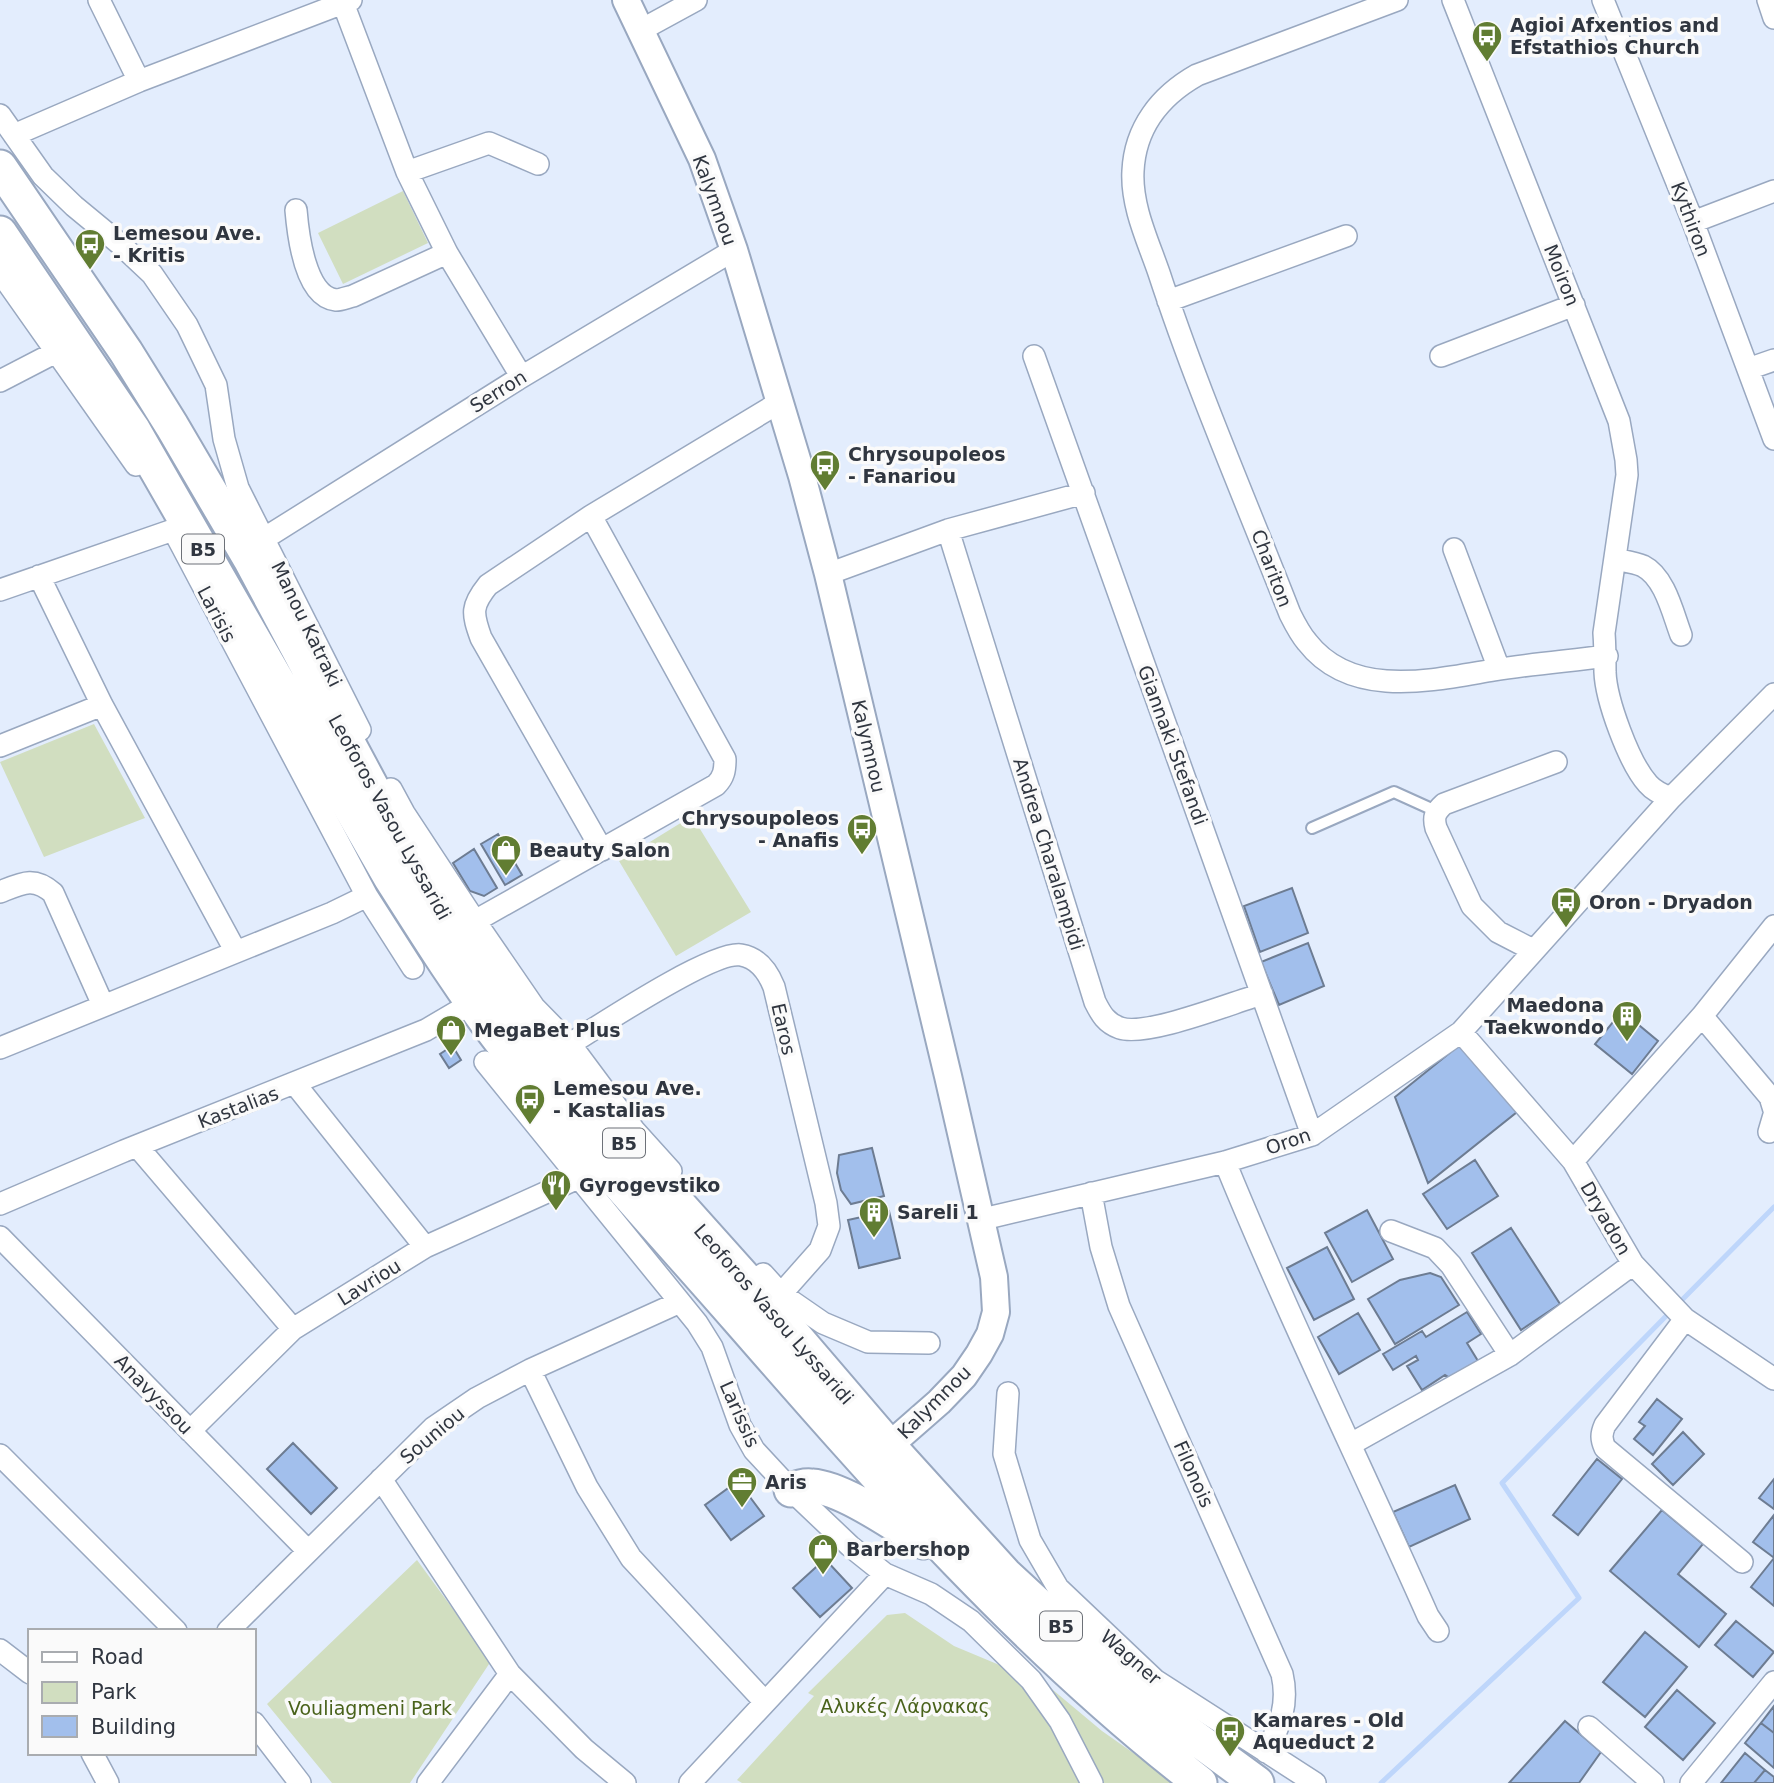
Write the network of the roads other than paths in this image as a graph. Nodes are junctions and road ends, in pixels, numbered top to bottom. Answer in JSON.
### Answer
{"nodes":[{"id":1,"x":99,"y":0,"type":"edge"},
{"id":2,"x":626,"y":0,"type":"edge"},
{"id":3,"x":696,"y":0,"type":"edge"},
{"id":4,"x":1397,"y":0,"type":"edge"},
{"id":5,"x":1453,"y":0,"type":"edge"},
{"id":6,"x":1603,"y":0,"type":"edge"},
{"id":7,"x":1768,"y":0,"type":"edge"},
{"id":8,"x":347,"y":1,"type":"edge"},
{"id":9,"x":1774,"y":18,"type":"edge"},
{"id":10,"x":640,"y":30,"type":"junction"},
{"id":11,"x":139,"y":81,"type":"junction"},
{"id":12,"x":0,"y":115,"type":"edge"},
{"id":13,"x":14,"y":135,"type":"junction"},
{"id":14,"x":538,"y":164,"type":"dead end"},
{"id":15,"x":0,"y":167,"type":"edge"},
{"id":16,"x":407,"y":172,"type":"junction"},
{"id":17,"x":1774,"y":191,"type":"edge"},
{"id":18,"x":296,"y":210,"type":"dead end"},
{"id":19,"x":1693,"y":222,"type":"junction"},
{"id":20,"x":0,"y":233,"type":"edge"},
{"id":21,"x":1346,"y":236,"type":"dead end"},
{"id":22,"x":734,"y":250,"type":"junction"},
{"id":23,"x":447,"y":253,"type":"junction"},
{"id":24,"x":0,"y":272,"type":"edge"},
{"id":25,"x":1168,"y":302,"type":"junction"},
{"id":26,"x":1574,"y":305,"type":"junction"},
{"id":27,"x":56,"y":352,"type":"junction"},
{"id":28,"x":1034,"y":356,"type":"dead end"},
{"id":29,"x":1441,"y":356,"type":"dead end"},
{"id":30,"x":1774,"y":360,"type":"edge"},
{"id":31,"x":1748,"y":369,"type":"junction"},
{"id":32,"x":522,"y":376,"type":"junction"},
{"id":33,"x":0,"y":381,"type":"edge"},
{"id":34,"x":780,"y":402,"type":"junction"},
{"id":35,"x":1774,"y":439,"type":"edge"},
{"id":36,"x":1084,"y":494,"type":"junction"},
{"id":37,"x":591,"y":516,"type":"junction"},
{"id":38,"x":173,"y":530,"type":"junction"},
{"id":39,"x":948,"y":530,"type":"junction"},
{"id":40,"x":265,"y":538,"type":"junction"},
{"id":41,"x":1454,"y":549,"type":"dead end"},
{"id":42,"x":1615,"y":559,"type":"junction"},
{"id":43,"x":828,"y":575,"type":"junction"},
{"id":44,"x":39,"y":576,"type":"junction"},
{"id":45,"x":0,"y":590,"type":"edge"},
{"id":46,"x":1681,"y":635,"type":"dead end"},
{"id":47,"x":1606,"y":656,"type":"junction"},
{"id":48,"x":1499,"y":669,"type":"junction"},
{"id":49,"x":1774,"y":694,"type":"edge"},
{"id":50,"x":102,"y":705,"type":"junction"},
{"id":51,"x":0,"y":746,"type":"edge"},
{"id":52,"x":1556,"y":762,"type":"dead end"},
{"id":53,"x":1671,"y":798,"type":"junction"},
{"id":54,"x":1436,"y":811,"type":"junction"},
{"id":55,"x":1312,"y":828,"type":"dead end"},
{"id":56,"x":602,"y":850,"type":"junction"},
{"id":57,"x":0,"y":892,"type":"edge"},
{"id":58,"x":367,"y":895,"type":"junction"},
{"id":59,"x":475,"y":921,"type":"junction"},
{"id":60,"x":1774,"y":926,"type":"edge"},
{"id":61,"x":1533,"y":950,"type":"junction"},
{"id":62,"x":236,"y":952,"type":"junction"},
{"id":63,"x":413,"y":968,"type":"dead end"},
{"id":64,"x":1262,"y":993,"type":"junction"},
{"id":65,"x":484,"y":995,"type":"junction"},
{"id":66,"x":103,"y":1005,"type":"junction"},
{"id":67,"x":1702,"y":1016,"type":"junction"},
{"id":68,"x":1461,"y":1032,"type":"junction"},
{"id":69,"x":570,"y":1044,"type":"junction"},
{"id":70,"x":0,"y":1048,"type":"edge"},
{"id":71,"x":485,"y":1062,"type":"dead end"},
{"id":72,"x":295,"y":1084,"type":"junction"},
{"id":73,"x":1774,"y":1110,"type":"edge"},
{"id":74,"x":1312,"y":1135,"type":"junction"},
{"id":75,"x":137,"y":1146,"type":"junction"},
{"id":76,"x":1573,"y":1161,"type":"junction"},
{"id":77,"x":1225,"y":1162,"type":"junction"},
{"id":78,"x":578,"y":1178,"type":"junction"},
{"id":79,"x":1091,"y":1193,"type":"junction"},
{"id":80,"x":0,"y":1204,"type":"edge"},
{"id":81,"x":982,"y":1219,"type":"junction"},
{"id":82,"x":1391,"y":1231,"type":"dead end"},
{"id":83,"x":0,"y":1237,"type":"edge"},
{"id":84,"x":425,"y":1247,"type":"junction"},
{"id":85,"x":1633,"y":1264,"type":"junction"},
{"id":86,"x":781,"y":1294,"type":"junction"},
{"id":87,"x":680,"y":1302,"type":"junction"},
{"id":88,"x":1680,"y":1314,"type":"junction"},
{"id":89,"x":293,"y":1329,"type":"junction"},
{"id":90,"x":929,"y":1343,"type":"dead end"},
{"id":91,"x":1510,"y":1355,"type":"junction"},
{"id":92,"x":530,"y":1370,"type":"junction"},
{"id":93,"x":1774,"y":1380,"type":"edge"},
{"id":94,"x":1008,"y":1393,"type":"dead end"},
{"id":95,"x":190,"y":1431,"type":"junction"},
{"id":96,"x":1351,"y":1444,"type":"junction"},
{"id":97,"x":0,"y":1455,"type":"edge"},
{"id":98,"x":877,"y":1456,"type":"junction"},
{"id":99,"x":381,"y":1479,"type":"junction"},
{"id":100,"x":791,"y":1490,"type":"junction"},
{"id":101,"x":308,"y":1551,"type":"junction"},
{"id":102,"x":955,"y":1561,"type":"junction"},
{"id":103,"x":1742,"y":1562,"type":"dead end"},
{"id":104,"x":885,"y":1574,"type":"junction"},
{"id":105,"x":174,"y":1629,"type":"edge"},
{"id":106,"x":230,"y":1629,"type":"edge"},
{"id":107,"x":1438,"y":1631,"type":"dead end"},
{"id":108,"x":0,"y":1650,"type":"edge"},
{"id":109,"x":28,"y":1671,"type":"edge"},
{"id":110,"x":510,"y":1674,"type":"junction"},
{"id":111,"x":1774,"y":1682,"type":"edge"},
{"id":112,"x":765,"y":1702,"type":"junction"},
{"id":113,"x":256,"y":1726,"type":"edge"},
{"id":114,"x":1589,"y":1727,"type":"dead end"},
{"id":115,"x":93,"y":1755,"type":"edge"},
{"id":116,"x":1259,"y":1772,"type":"edge"},
{"id":117,"x":108,"y":1783,"type":"edge"},
{"id":118,"x":300,"y":1783,"type":"edge"},
{"id":119,"x":428,"y":1783,"type":"edge"},
{"id":120,"x":625,"y":1783,"type":"edge"},
{"id":121,"x":690,"y":1783,"type":"edge"},
{"id":122,"x":1092,"y":1783,"type":"edge"},
{"id":123,"x":1200,"y":1783,"type":"edge"},
{"id":124,"x":1315,"y":1783,"type":"edge"},
{"id":125,"x":1653,"y":1783,"type":"edge"},
{"id":126,"x":1691,"y":1783,"type":"edge"}],
"edges":[{"from":1,"to":11,"type":"street"},
{"from":2,"to":10,"type":"street","name":"Kalymnou"},
{"from":3,"to":10,"type":"street"},
{"from":4,"to":25,"type":"street","name":"Chariton"},
{"from":5,"to":26,"type":"street","name":"Moiron"},
{"from":6,"to":19,"type":"street","name":"Kythiron"},
{"from":7,"to":9,"type":"street"},
{"from":8,"to":11,"type":"street"},
{"from":8,"to":16,"type":"street"},
{"from":10,"to":22,"type":"street","name":"Kalymnou"},
{"from":11,"to":13,"type":"street"},
{"from":12,"to":13,"type":"street","name":"Manou Katraki"},
{"from":13,"to":40,"type":"street","name":"Manou Katraki"},
{"from":14,"to":16,"type":"street"},
{"from":15,"to":65,"type":"main road","name":"Leoforos Vasou Lyssaridi","number":"B5"},
{"from":16,"to":23,"type":"street"},
{"from":17,"to":19,"type":"street"},
{"from":18,"to":23,"type":"street"},
{"from":19,"to":31,"type":"street","name":"Kythiron"},
{"from":20,"to":65,"type":"main road","name":"Leoforos Vasou Lyssaridi","number":"B5"},
{"from":21,"to":25,"type":"street"},
{"from":22,"to":32,"type":"street","name":"Serron"},
{"from":22,"to":34,"type":"street","name":"Kalymnou"},
{"from":23,"to":32,"type":"street"},
{"from":24,"to":27,"type":"street","name":"Larisis"},
{"from":25,"to":48,"type":"street","name":"Chariton"},
{"from":26,"to":29,"type":"street"},
{"from":26,"to":42,"type":"street","name":"Moiron"},
{"from":27,"to":33,"type":"street"},
{"from":27,"to":38,"type":"street","name":"Larisis"},
{"from":28,"to":36,"type":"street","name":"Giannaki Stefandi"},
{"from":30,"to":31,"type":"street"},
{"from":31,"to":35,"type":"street","name":"Kythiron"},
{"from":32,"to":40,"type":"street","name":"Serron"},
{"from":34,"to":37,"type":"street"},
{"from":34,"to":43,"type":"street","name":"Kalymnou"},
{"from":36,"to":39,"type":"street"},
{"from":36,"to":64,"type":"street","name":"Giannaki Stefandi"},
{"from":37,"to":56,"type":"street"},
{"from":37,"to":56,"type":"street"},
{"from":38,"to":44,"type":"street"},
{"from":38,"to":58,"type":"street","name":"Larisis"},
{"from":39,"to":43,"type":"street"},
{"from":39,"to":64,"type":"street","name":"Andrea Charalampidi"},
{"from":40,"to":59,"type":"street","name":"Manou Katraki"},
{"from":41,"to":48,"type":"street"},
{"from":42,"to":46,"type":"street"},
{"from":42,"to":47,"type":"street","name":"Moiron"},
{"from":43,"to":81,"type":"street","name":"Kalymnou"},
{"from":44,"to":45,"type":"street"},
{"from":44,"to":50,"type":"street"},
{"from":47,"to":48,"type":"street","name":"Chariton"},
{"from":47,"to":53,"type":"street","name":"Moiron"},
{"from":49,"to":53,"type":"street","name":"Oron"},
{"from":50,"to":51,"type":"street"},
{"from":50,"to":62,"type":"street"},
{"from":52,"to":54,"type":"street"},
{"from":53,"to":61,"type":"street","name":"Oron"},
{"from":54,"to":55,"type":"lane"},
{"from":54,"to":61,"type":"street"},
{"from":56,"to":59,"type":"street"},
{"from":57,"to":66,"type":"street"},
{"from":58,"to":62,"type":"street"},
{"from":58,"to":63,"type":"street","name":"Larisis"},
{"from":59,"to":69,"type":"street","name":"Manou Katraki"},
{"from":60,"to":67,"type":"street"},
{"from":61,"to":68,"type":"street","name":"Oron"},
{"from":62,"to":66,"type":"street"},
{"from":64,"to":74,"type":"street","name":"Giannaki Stefandi"},
{"from":65,"to":72,"type":"street","name":"Kastalias"},
{"from":65,"to":98,"type":"main road","name":"Leoforos Vasou Lyssaridi","number":"B5"},
{"from":66,"to":70,"type":"street"},
{"from":67,"to":73,"type":"street"},
{"from":67,"to":76,"type":"street"},
{"from":68,"to":74,"type":"street","name":"Oron"},
{"from":68,"to":76,"type":"street","name":"Dryadon"},
{"from":69,"to":86,"type":"street","name":"Manou Katraki"},
{"from":69,"to":86,"type":"street","name":"Earos"},
{"from":71,"to":78,"type":"street","name":"Larissis"},
{"from":72,"to":75,"type":"street","name":"Kastalias"},
{"from":72,"to":84,"type":"street"},
{"from":74,"to":77,"type":"street","name":"Oron"},
{"from":75,"to":80,"type":"street","name":"Kastalias"},
{"from":75,"to":89,"type":"street"},
{"from":76,"to":85,"type":"street","name":"Dryadon"},
{"from":77,"to":79,"type":"street","name":"Oron"},
{"from":77,"to":96,"type":"street"},
{"from":78,"to":84,"type":"street","name":"Lavriou"},
{"from":78,"to":87,"type":"street","name":"Larissis"},
{"from":79,"to":81,"type":"street","name":"Oron"},
{"from":79,"to":116,"type":"street","name":"Filonois"},
{"from":81,"to":98,"type":"street","name":"Kalymnou"},
{"from":82,"to":91,"type":"street"},
{"from":83,"to":95,"type":"street","name":"Anavyssou"},
{"from":84,"to":89,"type":"street","name":"Lavriou"},
{"from":85,"to":88,"type":"street","name":"Dryadon"},
{"from":85,"to":91,"type":"street"},
{"from":86,"to":90,"type":"street","name":"Manou Katraki"},
{"from":87,"to":92,"type":"street","name":"Souniou"},
{"from":87,"to":100,"type":"street","name":"Larissis"},
{"from":88,"to":93,"type":"street","name":"Dryadon"},
{"from":88,"to":103,"type":"street"},
{"from":89,"to":95,"type":"street","name":"Lavriou"},
{"from":91,"to":96,"type":"street"},
{"from":92,"to":99,"type":"street","name":"Souniou"},
{"from":92,"to":112,"type":"street"},
{"from":94,"to":116,"type":"street","name":"Wagner"},
{"from":95,"to":101,"type":"street","name":"Anavyssou"},
{"from":96,"to":107,"type":"street"},
{"from":97,"to":105,"type":"street"},
{"from":98,"to":102,"type":"main road","name":"Leoforos Vasou Lyssaridi","number":"B5"},
{"from":98,"to":116,"type":"main road","name":"Leoforos Vasou Lyssaridi","number":"B5"},
{"from":99,"to":101,"type":"street","name":"Souniou"},
{"from":99,"to":110,"type":"street"},
{"from":100,"to":102,"type":"main road"},
{"from":100,"to":104,"type":"street","name":"Larissis"},
{"from":101,"to":106,"type":"street","name":"Souniou"},
{"from":102,"to":123,"type":"main road","name":"Leoforos Vasou Lyssaridi","number":"B5"},
{"from":104,"to":112,"type":"street"},
{"from":104,"to":122,"type":"street","name":"Larissis"},
{"from":108,"to":109,"type":"street"},
{"from":110,"to":119,"type":"street"},
{"from":110,"to":120,"type":"street"},
{"from":111,"to":126,"type":"street"},
{"from":112,"to":121,"type":"street"},
{"from":113,"to":118,"type":"street"},
{"from":114,"to":125,"type":"street"},
{"from":115,"to":117,"type":"street"},
{"from":116,"to":124,"type":"street","name":"Wagner"}]}
